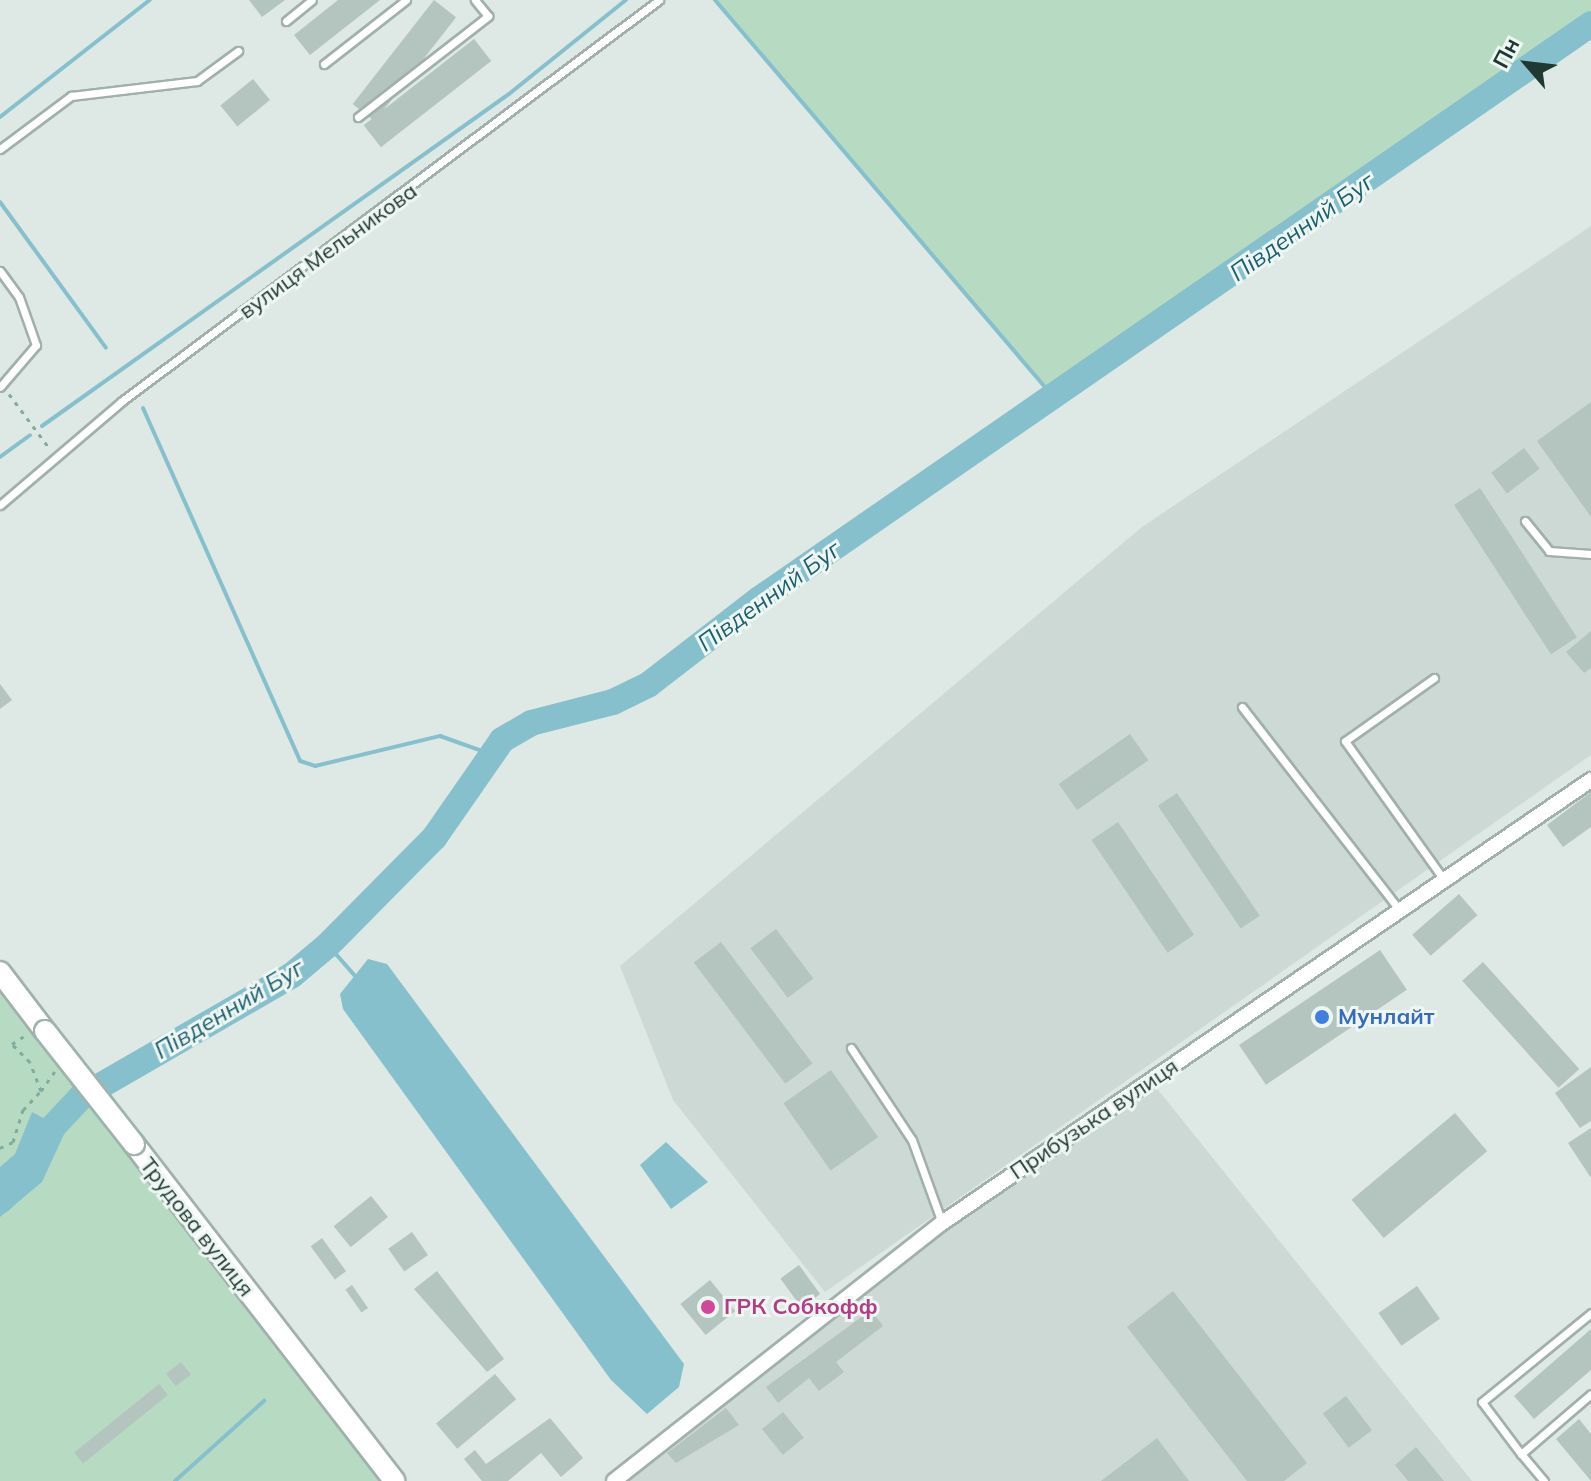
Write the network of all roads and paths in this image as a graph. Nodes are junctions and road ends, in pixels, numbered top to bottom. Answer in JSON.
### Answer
{"nodes":[{"id":1,"x":312,"y":0,"type":"edge"},
{"id":2,"x":406,"y":0,"type":"edge"},
{"id":3,"x":475,"y":0,"type":"edge"},
{"id":4,"x":659,"y":0,"type":"edge"},
{"id":5,"x":286,"y":21,"type":"dead end"},
{"id":6,"x":238,"y":51,"type":"dead end"},
{"id":7,"x":324,"y":64,"type":"dead end"},
{"id":8,"x":358,"y":117,"type":"dead end"},
{"id":9,"x":0,"y":149,"type":"edge"},
{"id":10,"x":0,"y":271,"type":"edge"},
{"id":11,"x":1,"y":386,"type":"edge"},
{"id":12,"x":56,"y":457,"type":"junction"},
{"id":13,"x":0,"y":505,"type":"edge"},
{"id":14,"x":1525,"y":521,"type":"dead end"},
{"id":15,"x":1591,"y":554,"type":"edge"},
{"id":16,"x":1434,"y":678,"type":"dead end"},
{"id":17,"x":1242,"y":707,"type":"dead end"},
{"id":18,"x":1591,"y":780,"type":"edge"},
{"id":19,"x":1444,"y":880,"type":"junction"},
{"id":20,"x":1397,"y":907,"type":"junction"},
{"id":21,"x":0,"y":972,"type":"edge"},
{"id":22,"x":37,"y":1031,"type":"junction"},
{"id":23,"x":851,"y":1048,"type":"dead end"},
{"id":24,"x":0,"y":1148,"type":"edge"},
{"id":25,"x":942,"y":1223,"type":"junction"},
{"id":26,"x":1591,"y":1313,"type":"edge"},
{"id":27,"x":1591,"y":1394,"type":"edge"},
{"id":28,"x":1521,"y":1454,"type":"junction"},
{"id":29,"x":394,"y":1481,"type":"edge"},
{"id":30,"x":614,"y":1481,"type":"edge"},
{"id":31,"x":1544,"y":1481,"type":"edge"}],
"edges":[{"from":1,"to":5,"type":"lane"},
{"from":2,"to":7,"type":"lane"},
{"from":3,"to":8,"type":"lane"},
{"from":4,"to":12,"type":"lane","name":"вулиця Мельникова"},
{"from":6,"to":9,"type":"lane"},
{"from":10,"to":11,"type":"lane"},
{"from":11,"to":12,"type":"path"},
{"from":12,"to":13,"type":"lane","name":"вулиця Мельникова"},
{"from":14,"to":15,"type":"lane"},
{"from":16,"to":19,"type":"lane"},
{"from":17,"to":20,"type":"lane"},
{"from":18,"to":19,"type":"street","name":"Прибузька вулиця"},
{"from":19,"to":20,"type":"street","name":"Прибузька вулиця"},
{"from":20,"to":25,"type":"street","name":"Прибузька вулиця"},
{"from":21,"to":22,"type":"main road","name":"Трудова вулиця"},
{"from":22,"to":24,"type":"path"},
{"from":22,"to":29,"type":"main road","name":"Трудова вулиця","bridge":true},
{"from":23,"to":25,"type":"lane"},
{"from":25,"to":30,"type":"street","name":"Прибузька вулиця"},
{"from":26,"to":28,"type":"lane"},
{"from":27,"to":28,"type":"lane"},
{"from":28,"to":31,"type":"lane"}]}
